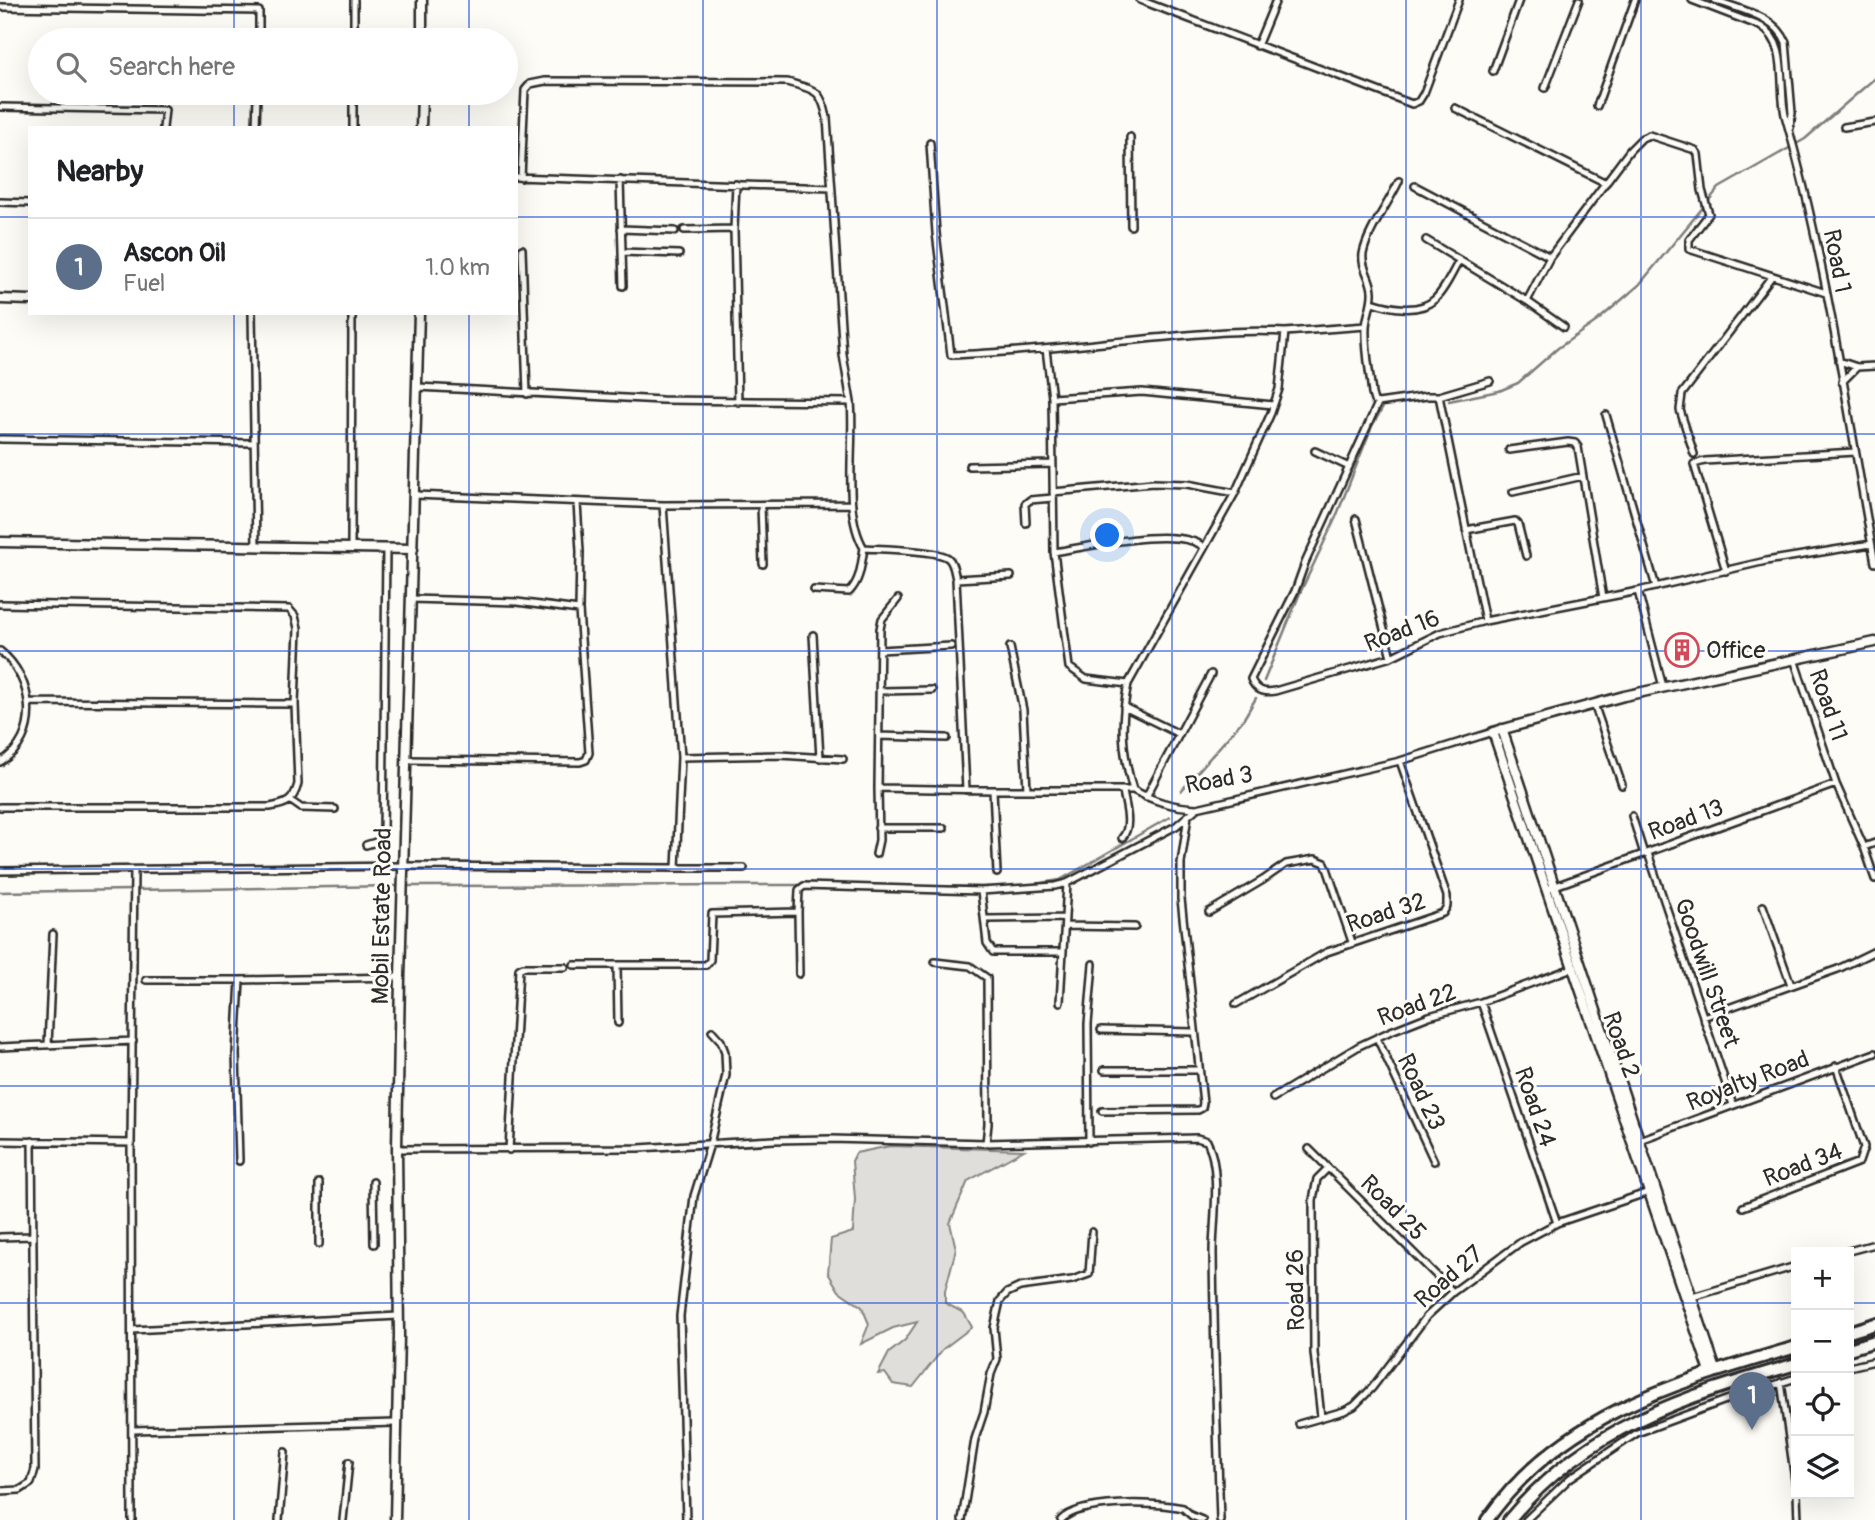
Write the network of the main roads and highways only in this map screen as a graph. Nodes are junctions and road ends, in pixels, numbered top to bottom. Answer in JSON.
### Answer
{"nodes":[{"id":1,"x":1875,"y":1324,"type":"edge"},
{"id":2,"x":1854,"y":1330,"type":"edge"},
{"id":3,"x":1875,"y":1341,"type":"edge"},
{"id":4,"x":1854,"y":1347,"type":"edge"},
{"id":5,"x":1791,"y":1348,"type":"edge"},
{"id":6,"x":1791,"y":1365,"type":"edge"},
{"id":7,"x":1487,"y":1520,"type":"edge"},
{"id":8,"x":1508,"y":1520,"type":"edge"}],
"edges":[{"from":1,"to":2,"type":"highway"},
{"from":3,"to":4,"type":"highway"},
{"from":5,"to":7,"type":"highway"},
{"from":6,"to":8,"type":"highway"}]}
